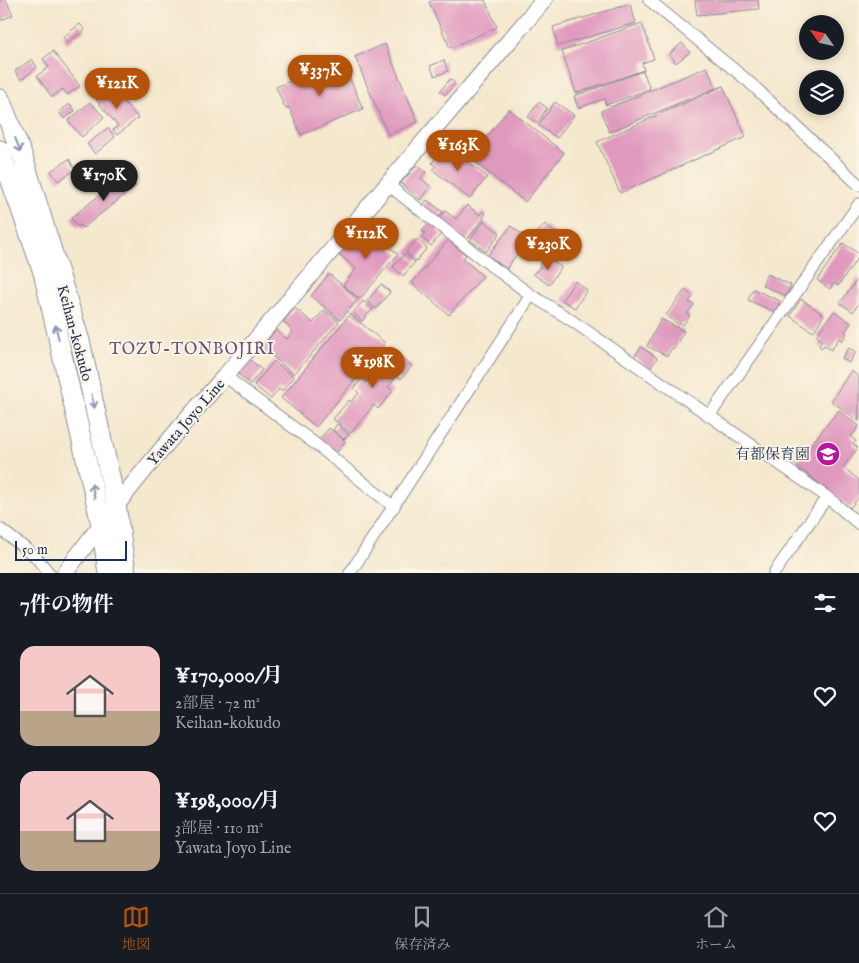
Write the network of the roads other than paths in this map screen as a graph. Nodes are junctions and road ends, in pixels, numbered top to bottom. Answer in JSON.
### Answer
{"nodes":[{"id":1,"x":544,"y":0,"type":"edge"},
{"id":2,"x":649,"y":0,"type":"edge"},
{"id":3,"x":0,"y":99,"type":"edge"},
{"id":4,"x":0,"y":150,"type":"edge"},
{"id":5,"x":387,"y":184,"type":"junction"},
{"id":6,"x":859,"y":185,"type":"edge"},
{"id":7,"x":859,"y":204,"type":"edge"},
{"id":8,"x":531,"y":295,"type":"junction"},
{"id":9,"x":225,"y":376,"type":"junction"},
{"id":10,"x":709,"y":416,"type":"junction"},
{"id":11,"x":827,"y":497,"type":"junction"},
{"id":12,"x":116,"y":504,"type":"junction"},
{"id":13,"x":394,"y":507,"type":"junction"},
{"id":14,"x":100,"y":524,"type":"junction"},
{"id":15,"x":859,"y":524,"type":"edge"},
{"id":16,"x":0,"y":528,"type":"edge"},
{"id":17,"x":50,"y":573,"type":"edge"},
{"id":18,"x":65,"y":573,"type":"edge"},
{"id":19,"x":108,"y":573,"type":"edge"},
{"id":20,"x":126,"y":573,"type":"edge"},
{"id":21,"x":350,"y":573,"type":"edge"},
{"id":22,"x":774,"y":573,"type":"edge"}],
"edges":[{"from":1,"to":5,"type":"main road","name":"Yawata Joyo Line"},
{"from":2,"to":6,"type":"street"},
{"from":3,"to":12,"type":"highway","name":"Keihan-kokudo","one_way":true},
{"from":14,"to":4,"type":"highway","name":"Keihan-kokudo","one_way":true},
{"from":5,"to":8,"type":"street"},
{"from":5,"to":9,"type":"main road","name":"Yawata Joyo Line"},
{"from":7,"to":10,"type":"street"},
{"from":8,"to":10,"type":"street"},
{"from":8,"to":13,"type":"street"},
{"from":9,"to":12,"type":"main road","name":"Yawata Joyo Line"},
{"from":9,"to":13,"type":"street"},
{"from":10,"to":11,"type":"street"},
{"from":11,"to":15,"type":"street"},
{"from":11,"to":22,"type":"street"},
{"from":12,"to":14,"type":"main road","name":"Yawata Joyo Line"},
{"from":12,"to":20,"type":"highway","name":"Keihan-kokudo"},
{"from":13,"to":21,"type":"street"},
{"from":14,"to":18,"type":"main road","name":"Yawata Joyo Line"},
{"from":14,"to":19,"type":"highway","name":"Keihan-kokudo"},
{"from":16,"to":17,"type":"street"}]}
